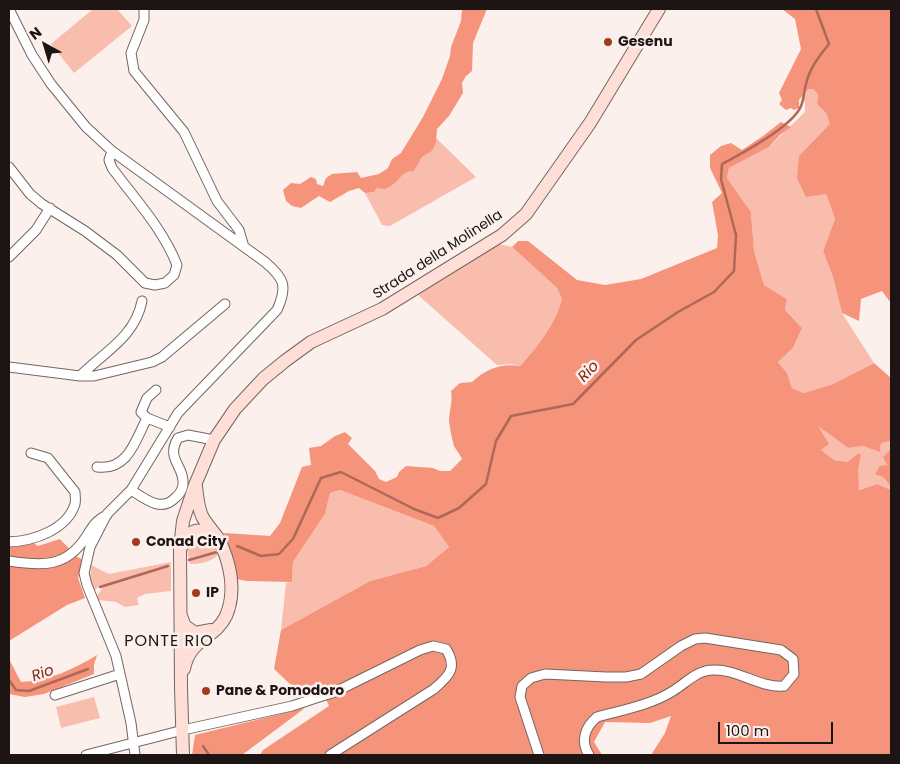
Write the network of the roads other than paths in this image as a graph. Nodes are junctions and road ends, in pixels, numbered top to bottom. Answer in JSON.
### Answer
{"nodes":[{"id":1,"x":9,"y":9,"type":"edge"},
{"id":2,"x":144,"y":9,"type":"edge"},
{"id":3,"x":659,"y":9,"type":"edge"},
{"id":4,"x":112,"y":151,"type":"junction"},
{"id":5,"x":9,"y":166,"type":"edge"},
{"id":6,"x":50,"y":208,"type":"junction"},
{"id":7,"x":244,"y":247,"type":"junction"},
{"id":8,"x":9,"y":257,"type":"edge"},
{"id":9,"x":142,"y":301,"type":"dead end"},
{"id":10,"x":225,"y":304,"type":"dead end"},
{"id":11,"x":9,"y":367,"type":"edge"},
{"id":12,"x":80,"y":376,"type":"junction"},
{"id":13,"x":156,"y":390,"type":"dead end"},
{"id":14,"x":147,"y":418,"type":"junction"},
{"id":15,"x":170,"y":427,"type":"junction"},
{"id":16,"x":214,"y":440,"type":"junction"},
{"id":17,"x":31,"y":453,"type":"dead end"},
{"id":18,"x":97,"y":467,"type":"dead end"},
{"id":19,"x":195,"y":485,"type":"junction"},
{"id":20,"x":131,"y":490,"type":"junction"},
{"id":21,"x":107,"y":514,"type":"junction"},
{"id":22,"x":203,"y":517,"type":"junction"},
{"id":23,"x":183,"y":521,"type":"junction"},
{"id":24,"x":217,"y":537,"type":"junction"},
{"id":25,"x":9,"y":542,"type":"edge"},
{"id":26,"x":180,"y":549,"type":"junction"},
{"id":27,"x":9,"y":561,"type":"edge"},
{"id":28,"x":180,"y":613,"type":"junction"},
{"id":29,"x":216,"y":628,"type":"junction"},
{"id":30,"x":120,"y":674,"type":"junction"},
{"id":31,"x":181,"y":688,"type":"junction"},
{"id":32,"x":55,"y":695,"type":"dead end"},
{"id":33,"x":183,"y":730,"type":"junction"},
{"id":34,"x":133,"y":743,"type":"junction"},
{"id":35,"x":86,"y":755,"type":"edge"},
{"id":36,"x":135,"y":755,"type":"edge"},
{"id":37,"x":183,"y":755,"type":"edge"},
{"id":38,"x":330,"y":755,"type":"edge"},
{"id":39,"x":539,"y":755,"type":"edge"},
{"id":40,"x":589,"y":755,"type":"edge"}],
"edges":[{"from":1,"to":4,"type":"street"},
{"from":2,"to":7,"type":"street"},
{"from":3,"to":16,"type":"main road","name":"Strada della Molinella"},
{"from":4,"to":6,"type":"street"},
{"from":4,"to":7,"type":"street"},
{"from":5,"to":6,"type":"street"},
{"from":6,"to":8,"type":"street"},
{"from":7,"to":15,"type":"street"},
{"from":9,"to":12,"type":"street"},
{"from":10,"to":12,"type":"street"},
{"from":11,"to":12,"type":"street"},
{"from":13,"to":14,"type":"street"},
{"from":14,"to":15,"type":"street"},
{"from":14,"to":18,"type":"street"},
{"from":15,"to":20,"type":"street"},
{"from":16,"to":19,"type":"main road","name":"Strada della Molinella"},
{"from":16,"to":20,"type":"street"},
{"from":17,"to":25,"type":"street"},
{"from":19,"to":22,"type":"main road"},
{"from":19,"to":23,"type":"main road","name":"Strada della Molinella"},
{"from":20,"to":21,"type":"street"},
{"from":21,"to":27,"type":"street"},
{"from":21,"to":30,"type":"street"},
{"from":22,"to":23,"type":"main road"},
{"from":22,"to":24,"type":"main road"},
{"from":23,"to":26,"type":"main road","name":"Strada della Molinella"},
{"from":24,"to":26,"type":"main road"},
{"from":24,"to":29,"type":"main road"},
{"from":26,"to":28,"type":"main road","name":"Strada della Molinella"},
{"from":28,"to":29,"type":"main road"},
{"from":28,"to":31,"type":"main road","name":"Strada della Molinella"},
{"from":29,"to":31,"type":"main road"},
{"from":30,"to":32,"type":"street"},
{"from":30,"to":34,"type":"street"},
{"from":31,"to":33,"type":"main road"},
{"from":33,"to":34,"type":"street"},
{"from":33,"to":37,"type":"main road"},
{"from":33,"to":38,"type":"street"},
{"from":34,"to":35,"type":"street"},
{"from":34,"to":36,"type":"street"},
{"from":39,"to":40,"type":"street"}]}
